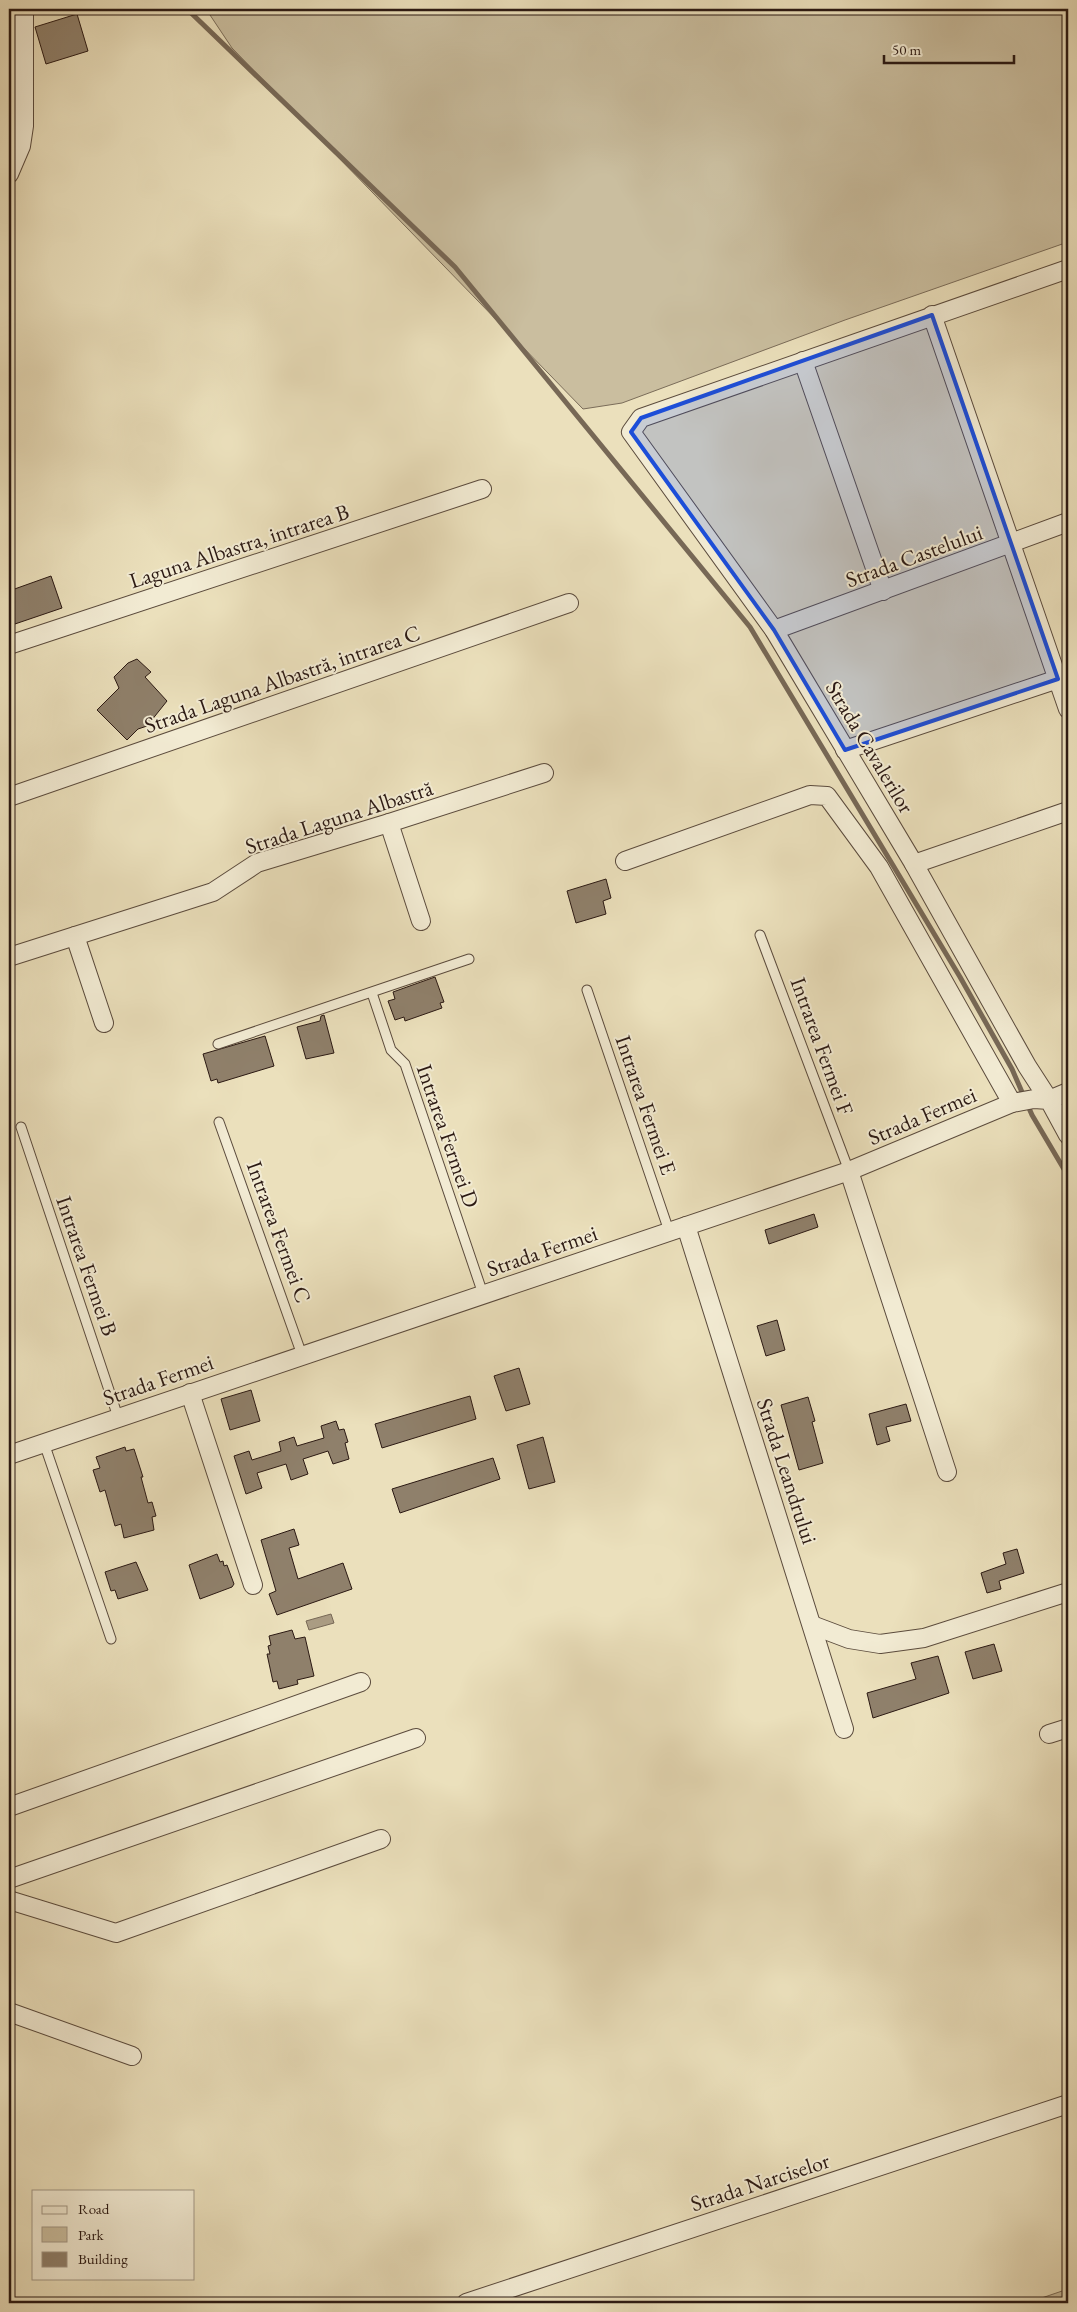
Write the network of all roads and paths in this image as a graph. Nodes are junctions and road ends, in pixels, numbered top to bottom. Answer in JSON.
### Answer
{"nodes":[{"id":1,"x":24,"y":9,"type":"edge"},
{"id":2,"x":9,"y":174,"type":"edge"},
{"id":3,"x":1068,"y":269,"type":"edge"},
{"id":4,"x":932,"y":316,"type":"junction"},
{"id":5,"x":803,"y":361,"type":"junction"},
{"id":6,"x":482,"y":489,"type":"dead end"},
{"id":7,"x":1068,"y":522,"type":"edge"},
{"id":8,"x":1011,"y":544,"type":"junction"},
{"id":9,"x":883,"y":591,"type":"junction"},
{"id":10,"x":569,"y":603,"type":"dead end"},
{"id":11,"x":774,"y":630,"type":"junction"},
{"id":12,"x":9,"y":645,"type":"edge"},
{"id":13,"x":1058,"y":679,"type":"junction"},
{"id":14,"x":1068,"y":709,"type":"edge"},
{"id":15,"x":845,"y":750,"type":"junction"},
{"id":16,"x":544,"y":773,"type":"dead end"},
{"id":17,"x":9,"y":797,"type":"edge"},
{"id":18,"x":1068,"y":811,"type":"edge"},
{"id":19,"x":390,"y":823,"type":"junction"},
{"id":20,"x":625,"y":861,"type":"dead end"},
{"id":21,"x":914,"y":864,"type":"junction"},
{"id":22,"x":421,"y":921,"type":"dead end"},
{"id":23,"x":760,"y":935,"type":"dead end"},
{"id":24,"x":75,"y":936,"type":"junction"},
{"id":25,"x":9,"y":958,"type":"edge"},
{"id":26,"x":469,"y":959,"type":"dead end"},
{"id":27,"x":588,"y":990,"type":"dead end"},
{"id":28,"x":372,"y":993,"type":"junction"},
{"id":29,"x":104,"y":1023,"type":"dead end"},
{"id":30,"x":218,"y":1044,"type":"dead end"},
{"id":31,"x":1068,"y":1092,"type":"edge"},
{"id":32,"x":1041,"y":1100,"type":"junction"},
{"id":33,"x":1012,"y":1103,"type":"junction"},
{"id":34,"x":219,"y":1122,"type":"dead end"},
{"id":35,"x":21,"y":1127,"type":"dead end"},
{"id":36,"x":1068,"y":1134,"type":"edge"},
{"id":37,"x":849,"y":1171,"type":"junction"},
{"id":38,"x":677,"y":1229,"type":"junction"},
{"id":39,"x":483,"y":1294,"type":"junction"},
{"id":40,"x":302,"y":1355,"type":"junction"},
{"id":41,"x":190,"y":1393,"type":"junction"},
{"id":42,"x":118,"y":1417,"type":"junction"},
{"id":43,"x":44,"y":1443,"type":"junction"},
{"id":44,"x":9,"y":1455,"type":"edge"},
{"id":45,"x":947,"y":1472,"type":"dead end"},
{"id":46,"x":253,"y":1585,"type":"dead end"},
{"id":47,"x":1068,"y":1592,"type":"edge"},
{"id":48,"x":812,"y":1625,"type":"junction"},
{"id":49,"x":111,"y":1639,"type":"dead end"},
{"id":50,"x":361,"y":1682,"type":"dead end"},
{"id":51,"x":1068,"y":1728,"type":"edge"},
{"id":52,"x":844,"y":1729,"type":"dead end"},
{"id":53,"x":1049,"y":1734,"type":"dead end"},
{"id":54,"x":416,"y":1738,"type":"dead end"},
{"id":55,"x":9,"y":1808,"type":"edge"},
{"id":56,"x":381,"y":1839,"type":"dead end"},
{"id":57,"x":9,"y":1878,"type":"edge"},
{"id":58,"x":9,"y":1900,"type":"edge"},
{"id":59,"x":9,"y":2012,"type":"edge"},
{"id":60,"x":132,"y":2056,"type":"dead end"},
{"id":61,"x":1068,"y":2104,"type":"edge"},
{"id":62,"x":466,"y":2303,"type":"edge"}],
"edges":[{"from":1,"to":2,"type":"street"},
{"from":3,"to":4,"type":"street"},
{"from":4,"to":5,"type":"street"},
{"from":4,"to":8,"type":"street"},
{"from":5,"to":9,"type":"street"},
{"from":5,"to":11,"type":"street","name":"Strada Cavalerilor"},
{"from":6,"to":12,"type":"street","name":"Laguna Albastra, intrarea B"},
{"from":7,"to":8,"type":"street","name":"Strada Castelului"},
{"from":8,"to":9,"type":"street","name":"Strada Castelului"},
{"from":8,"to":13,"type":"street"},
{"from":9,"to":11,"type":"street","name":"Strada Castelului"},
{"from":10,"to":17,"type":"street","name":"Strada Laguna Albastră, intrarea C"},
{"from":11,"to":15,"type":"street","name":"Strada Cavalerilor"},
{"from":13,"to":14,"type":"street"},
{"from":13,"to":15,"type":"street"},
{"from":15,"to":21,"type":"street","name":"Strada Cavalerilor"},
{"from":16,"to":19,"type":"street","name":"Strada Laguna Albastră"},
{"from":18,"to":21,"type":"street"},
{"from":19,"to":22,"type":"street"},
{"from":19,"to":24,"type":"street","name":"Strada Laguna Albastră"},
{"from":20,"to":33,"type":"street"},
{"from":21,"to":32,"type":"street","name":"Strada Cavalerilor"},
{"from":23,"to":37,"type":"lane","name":"Intrarea Fermei F"},
{"from":24,"to":25,"type":"street","name":"Strada Laguna Albastră"},
{"from":24,"to":29,"type":"street"},
{"from":26,"to":28,"type":"lane"},
{"from":27,"to":38,"type":"lane","name":"Intrarea Fermei E"},
{"from":28,"to":30,"type":"lane"},
{"from":28,"to":39,"type":"lane","name":"Intrarea Fermei D"},
{"from":31,"to":32,"type":"street","name":"Strada Fermei"},
{"from":32,"to":33,"type":"street","name":"Strada Fermei"},
{"from":32,"to":36,"type":"street"},
{"from":33,"to":37,"type":"street","name":"Strada Fermei"},
{"from":34,"to":40,"type":"lane","name":"Intrarea Fermei C"},
{"from":35,"to":42,"type":"lane","name":"Intrarea Fermei B"},
{"from":37,"to":38,"type":"street","name":"Strada Fermei"},
{"from":37,"to":45,"type":"street"},
{"from":38,"to":39,"type":"street","name":"Strada Fermei"},
{"from":38,"to":48,"type":"street","name":"Strada Leandrului"},
{"from":39,"to":40,"type":"street","name":"Strada Fermei"},
{"from":40,"to":41,"type":"street","name":"Strada Fermei"},
{"from":41,"to":42,"type":"street","name":"Strada Fermei"},
{"from":41,"to":46,"type":"street"},
{"from":42,"to":43,"type":"street","name":"Strada Fermei"},
{"from":43,"to":44,"type":"street","name":"Strada Fermei"},
{"from":43,"to":49,"type":"lane"},
{"from":47,"to":48,"type":"street"},
{"from":48,"to":52,"type":"street","name":"Strada Leandrului"},
{"from":50,"to":55,"type":"street"},
{"from":51,"to":53,"type":"street"},
{"from":54,"to":57,"type":"street"},
{"from":56,"to":58,"type":"street"},
{"from":59,"to":60,"type":"street"},
{"from":61,"to":62,"type":"street","name":"Strada Narciselor"}]}
